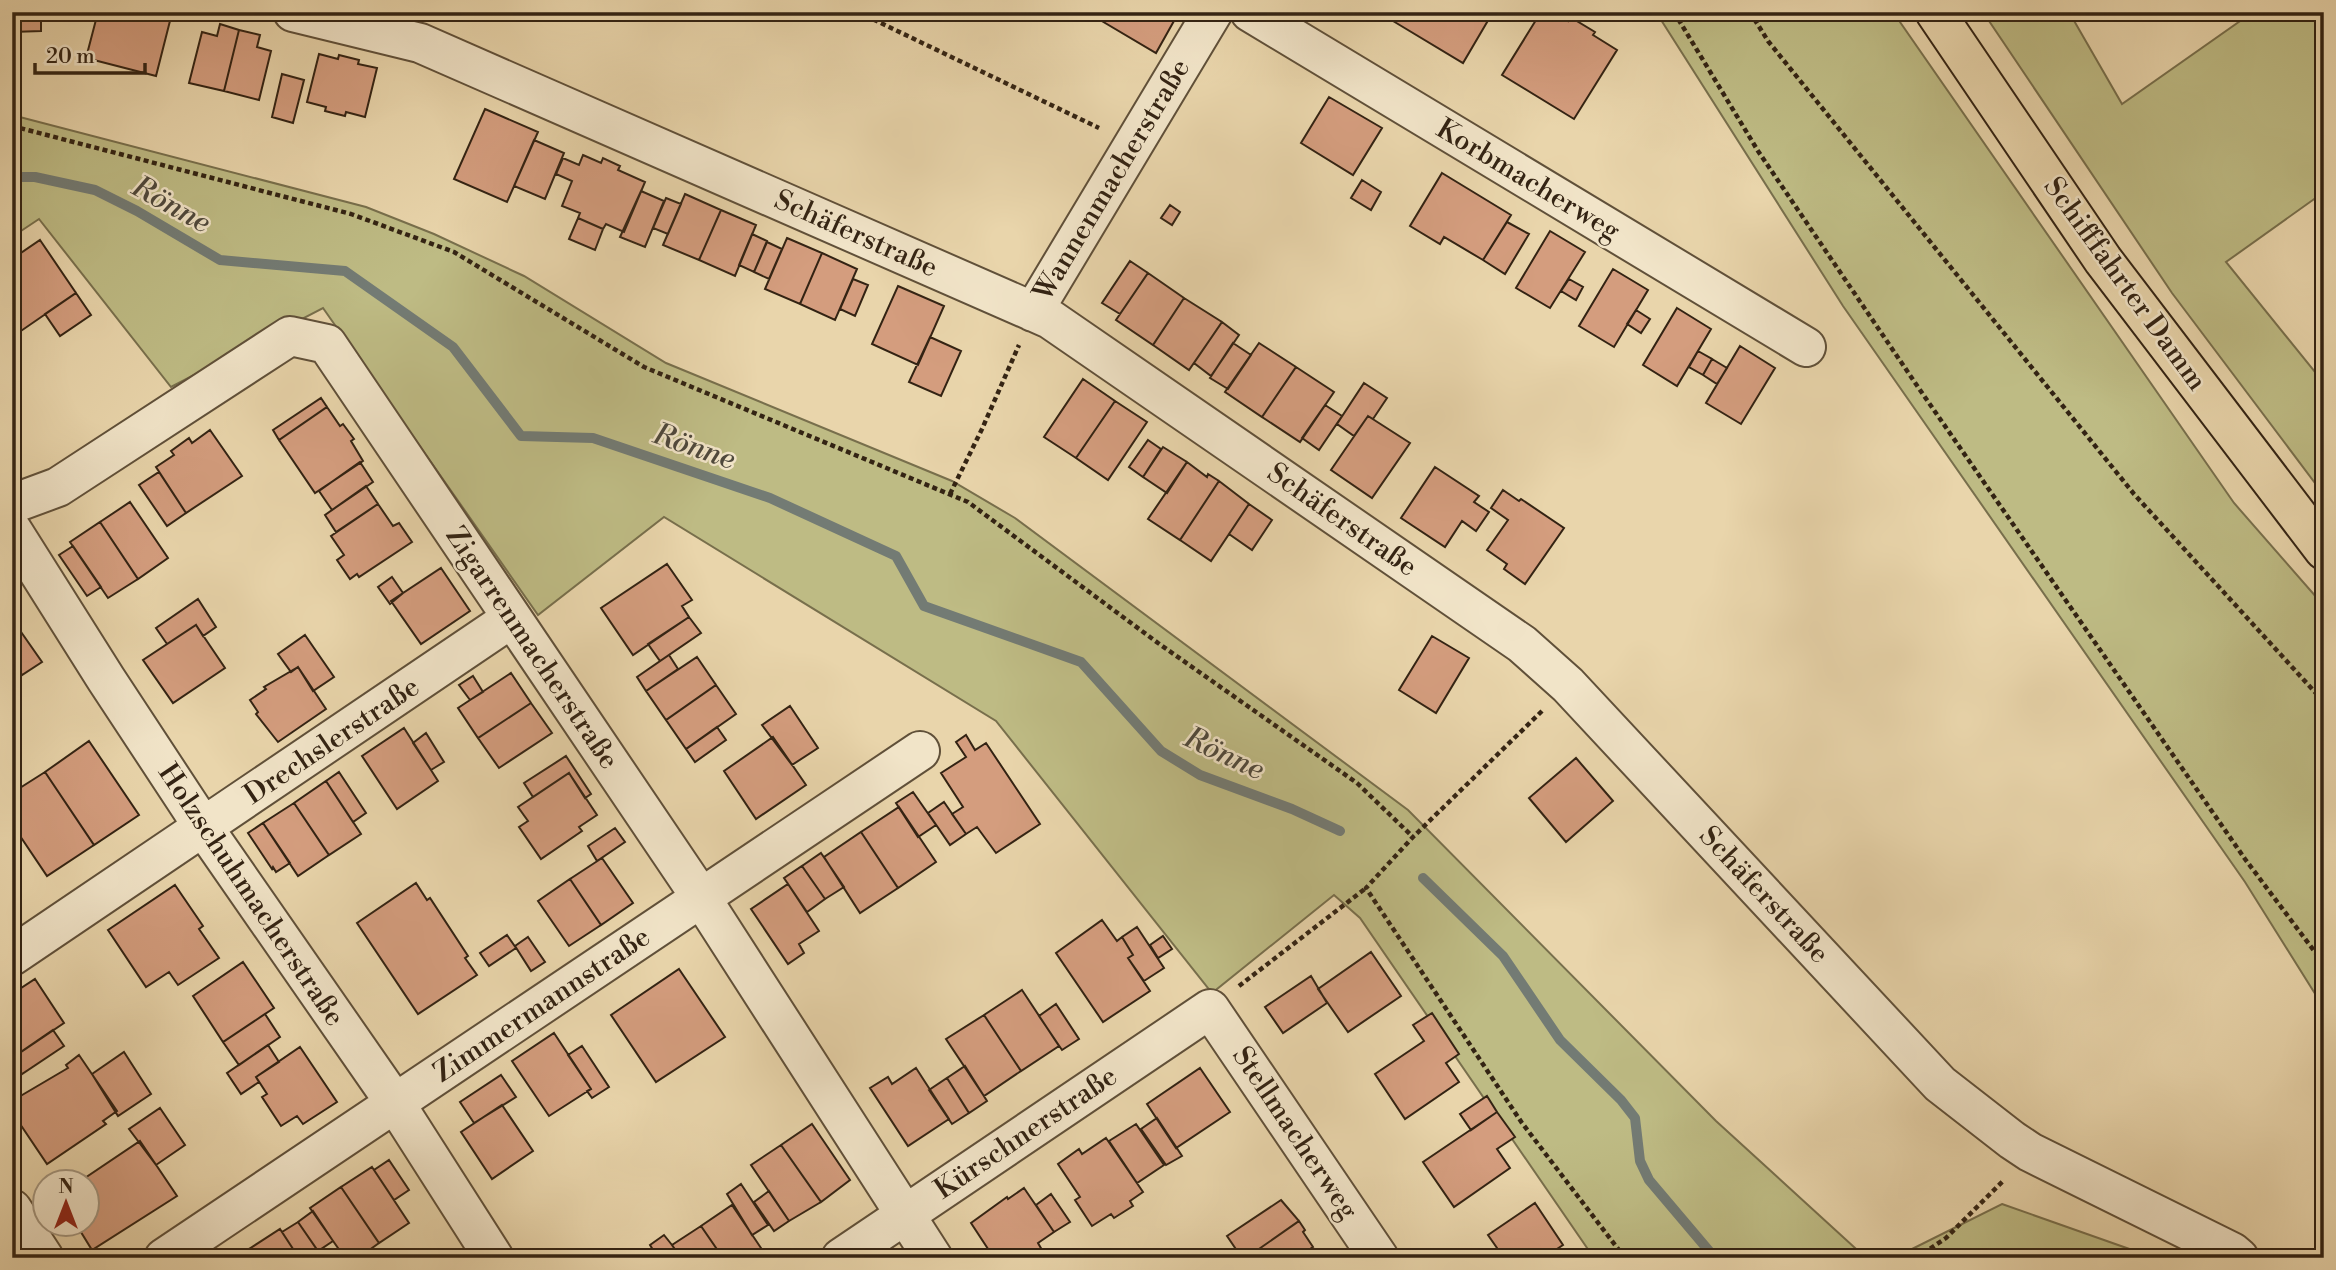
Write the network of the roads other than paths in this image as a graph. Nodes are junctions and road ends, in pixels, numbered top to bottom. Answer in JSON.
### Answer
{"nodes":[{"id":1,"x":293,"y":12,"type":"edge"},
{"id":2,"x":1213,"y":12,"type":"edge"},
{"id":3,"x":1250,"y":12,"type":"edge"},
{"id":4,"x":1935,"y":12,"type":"edge"},
{"id":5,"x":1033,"y":312,"type":"junction"},
{"id":6,"x":1806,"y":347,"type":"dead end"},
{"id":7,"x":12,"y":504,"type":"edge"},
{"id":8,"x":12,"y":530,"type":"edge"},
{"id":9,"x":2324,"y":550,"type":"edge"},
{"id":10,"x":512,"y":618,"type":"junction"},
{"id":11,"x":920,"y":751,"type":"dead end"},
{"id":12,"x":204,"y":828,"type":"junction"},
{"id":13,"x":702,"y":899,"type":"junction"},
{"id":14,"x":12,"y":956,"type":"edge"},
{"id":15,"x":1210,"y":1009,"type":"joint"},
{"id":16,"x":395,"y":1103,"type":"junction"},
{"id":17,"x":12,"y":1209,"type":"edge"},
{"id":18,"x":904,"y":1215,"type":"junction"},
{"id":19,"x":44,"y":1258,"type":"edge"},
{"id":20,"x":164,"y":1258,"type":"edge"},
{"id":21,"x":494,"y":1258,"type":"edge"},
{"id":22,"x":841,"y":1258,"type":"edge"},
{"id":23,"x":933,"y":1258,"type":"edge"},
{"id":24,"x":1379,"y":1258,"type":"edge"},
{"id":25,"x":2239,"y":1258,"type":"edge"}],
"edges":[{"from":1,"to":5,"type":"street","name":"Schäferstraße"},
{"from":2,"to":5,"type":"street","name":"Wannenmacherstraße"},
{"from":3,"to":6,"type":"street","name":"Korbmacherweg"},
{"from":4,"to":9,"type":"main road","name":"Schifffahrter Damm"},
{"from":5,"to":25,"type":"street","name":"Schäferstraße"},
{"from":7,"to":10,"type":"street","name":"Zigarrenmacherstraße"},
{"from":8,"to":12,"type":"street","name":"Holzschuhmacherstraße"},
{"from":10,"to":12,"type":"street","name":"Drechslerstraße"},
{"from":10,"to":13,"type":"street","name":"Zigarrenmacherstraße"},
{"from":11,"to":13,"type":"street","name":"Zimmermannstraße"},
{"from":12,"to":14,"type":"street","name":"Drechslerstraße"},
{"from":12,"to":16,"type":"street","name":"Holzschuhmacherstraße"},
{"from":13,"to":16,"type":"street","name":"Zimmermannstraße"},
{"from":13,"to":18,"type":"street","name":"Zigarrenmacherstraße"},
{"from":15,"to":18,"type":"street","name":"Kürschnerstraße"},
{"from":15,"to":24,"type":"street","name":"Stellmacherweg"},
{"from":16,"to":20,"type":"street","name":"Zimmermannstraße"},
{"from":16,"to":21,"type":"street","name":"Holzschuhmacherstraße"},
{"from":17,"to":19,"type":"street"},
{"from":18,"to":22,"type":"street","name":"Kürschnerstraße"},
{"from":18,"to":23,"type":"street","name":"Zigarrenmacherstraße"}]}
